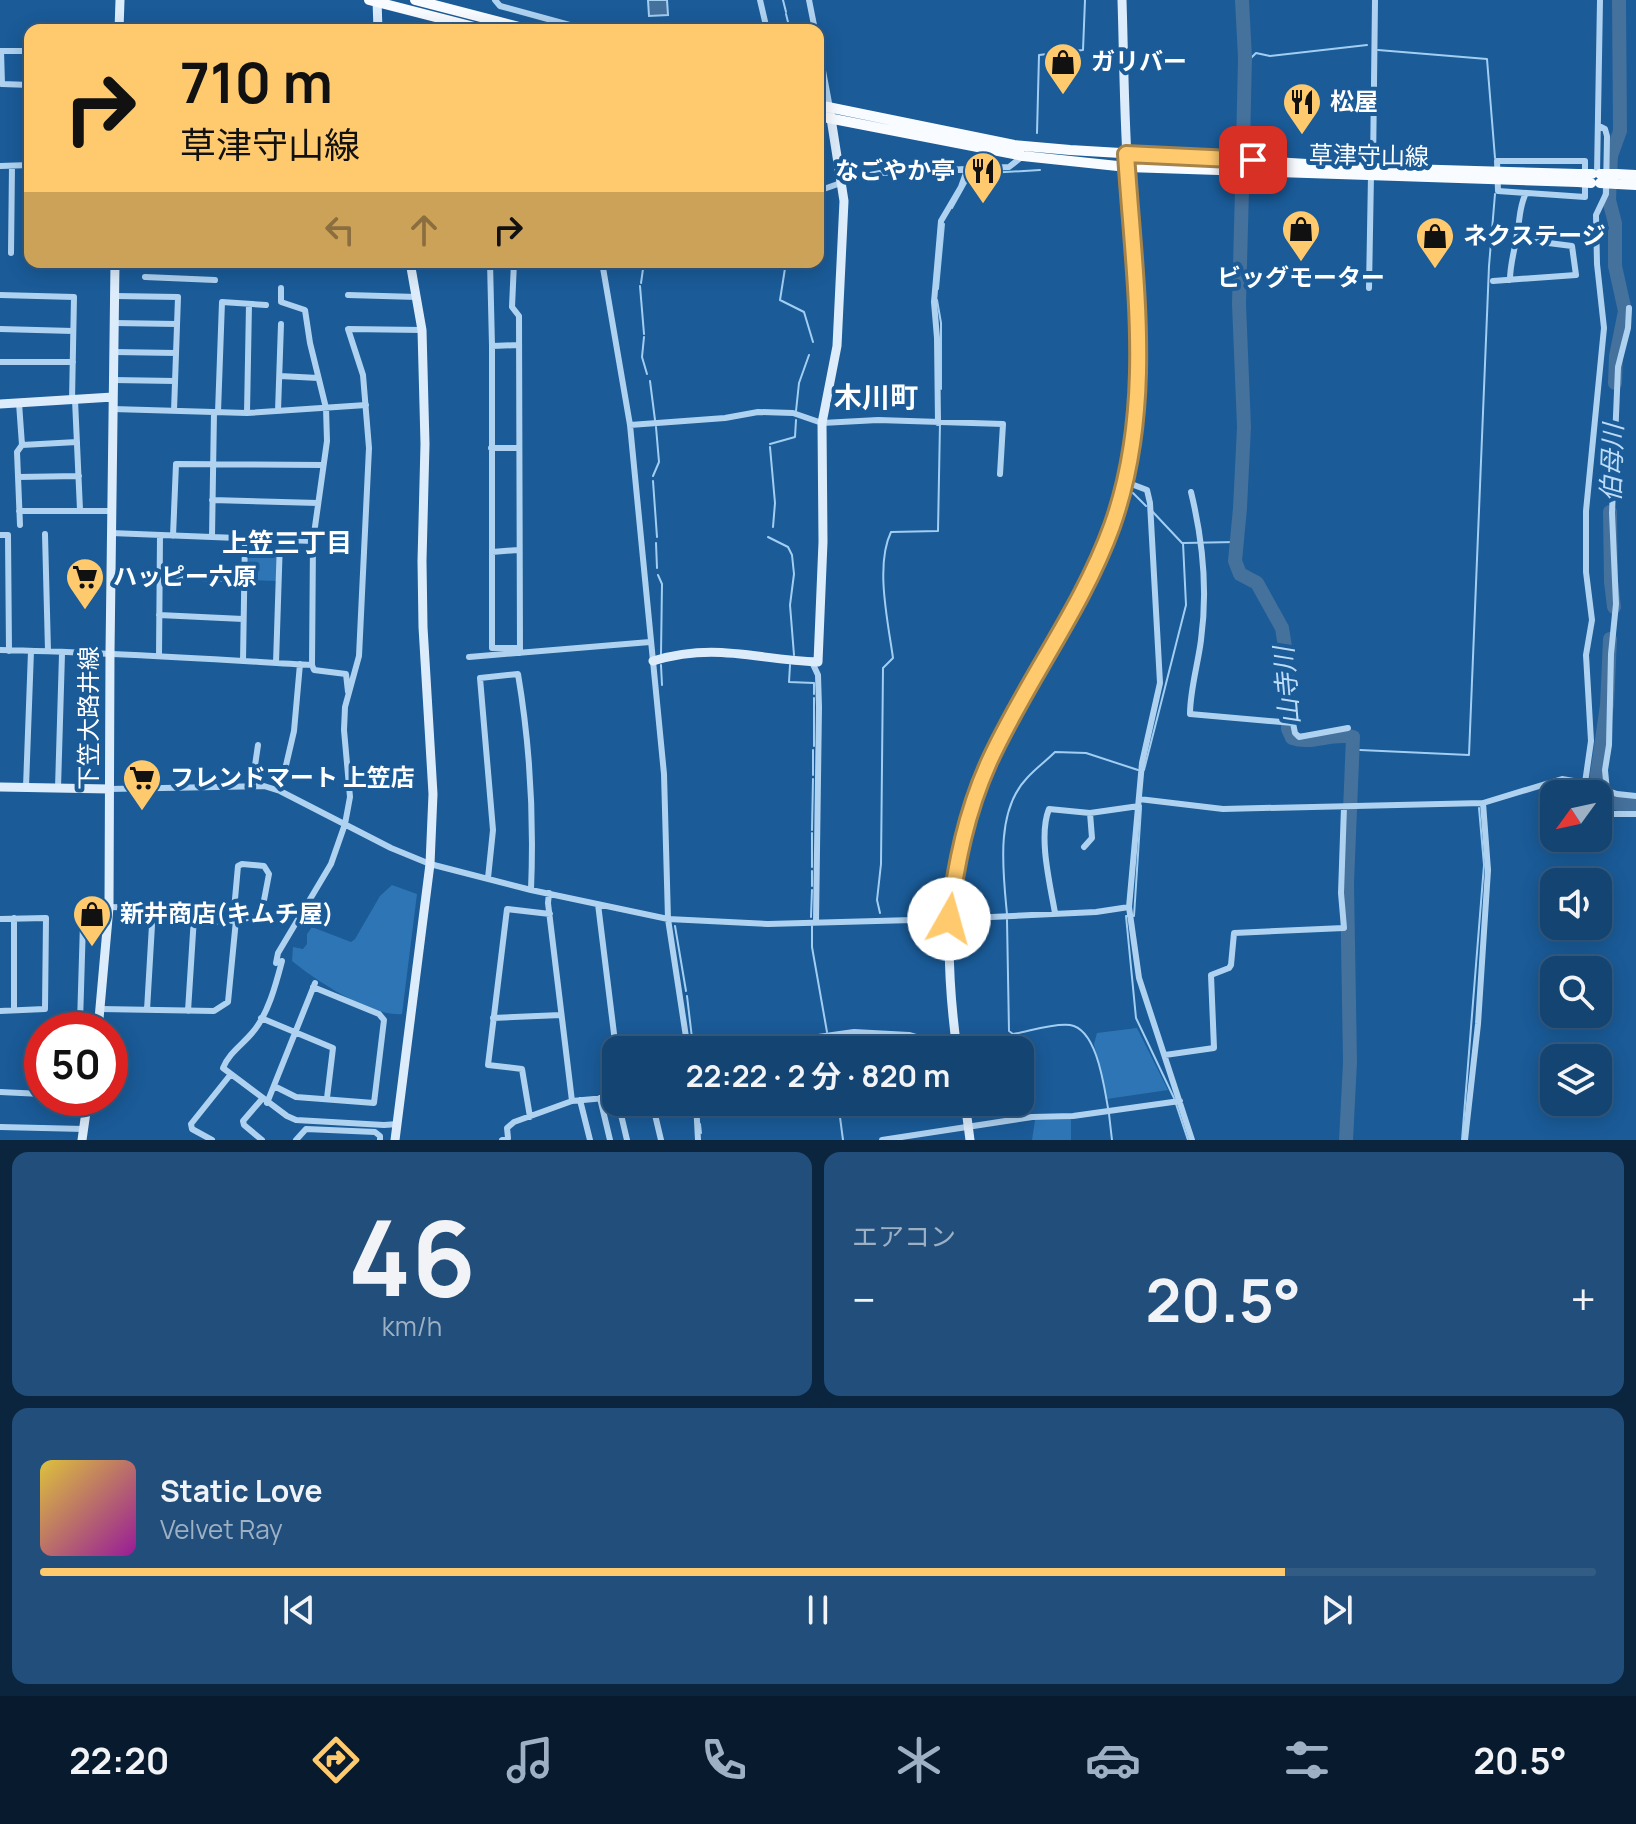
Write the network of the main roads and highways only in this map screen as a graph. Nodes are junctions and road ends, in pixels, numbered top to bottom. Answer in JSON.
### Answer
{"nodes":[{"id":1,"x":120,"y":0,"type":"edge"},
{"id":2,"x":415,"y":0,"type":"edge"},
{"id":3,"x":1122,"y":0,"type":"edge"},
{"id":4,"x":374,"y":1,"type":"edge"},
{"id":5,"x":119,"y":24,"type":"edge"},
{"id":6,"x":377,"y":24,"type":"edge"},
{"id":7,"x":477,"y":24,"type":"edge"},
{"id":8,"x":481,"y":24,"type":"edge"},
{"id":9,"x":826,"y":111,"type":"edge"},
{"id":10,"x":1126,"y":154,"type":"junction"},
{"id":11,"x":1127,"y":167,"type":"junction"},
{"id":12,"x":1372,"y":171,"type":"junction"},
{"id":13,"x":1636,"y":175,"type":"edge"},
{"id":14,"x":1617,"y":179,"type":"junction"},
{"id":15,"x":1636,"y":185,"type":"edge"},
{"id":16,"x":115,"y":268,"type":"edge"},
{"id":17,"x":411,"y":268,"type":"edge"},
{"id":18,"x":113,"y":397,"type":"junction"},
{"id":19,"x":0,"y":404,"type":"edge"},
{"id":20,"x":653,"y":661,"type":"road end"},
{"id":21,"x":0,"y":787,"type":"edge"},
{"id":22,"x":109,"y":789,"type":"junction"},
{"id":23,"x":100,"y":1012,"type":"edge"},
{"id":24,"x":955,"y":1036,"type":"edge"},
{"id":25,"x":967,"y":1116,"type":"edge"},
{"id":26,"x":395,"y":1140,"type":"edge"},
{"id":27,"x":970,"y":1140,"type":"edge"}],
"edges":[{"from":1,"to":5,"type":"main road"},
{"from":2,"to":8,"type":"main road"},
{"from":3,"to":10,"type":"main road"},
{"from":4,"to":6,"type":"main road"},
{"from":4,"to":7,"type":"main road"},
{"from":9,"to":10,"type":"main road","name":"草津守山線"},
{"from":9,"to":11,"type":"main road","name":"草津守山線"},
{"from":9,"to":20,"type":"main road"},
{"from":10,"to":11,"type":"main road"},
{"from":10,"to":12,"type":"main road","name":"草津守山線"},
{"from":11,"to":12,"type":"main road","name":"草津守山線"},
{"from":11,"to":24,"type":"main road"},
{"from":12,"to":14,"type":"main road","name":"草津守山線","bridge":true},
{"from":13,"to":14,"type":"main road","name":"草津守山線"},
{"from":14,"to":15,"type":"main road","name":"草津守山線"},
{"from":16,"to":18,"type":"main road","name":"下笠大路井線"},
{"from":17,"to":26,"type":"main road"},
{"from":18,"to":19,"type":"main road"},
{"from":18,"to":22,"type":"main road","name":"下笠大路井線"},
{"from":21,"to":22,"type":"main road"},
{"from":22,"to":23,"type":"main road","name":"下笠大路井線"},
{"from":25,"to":27,"type":"main road"}]}
